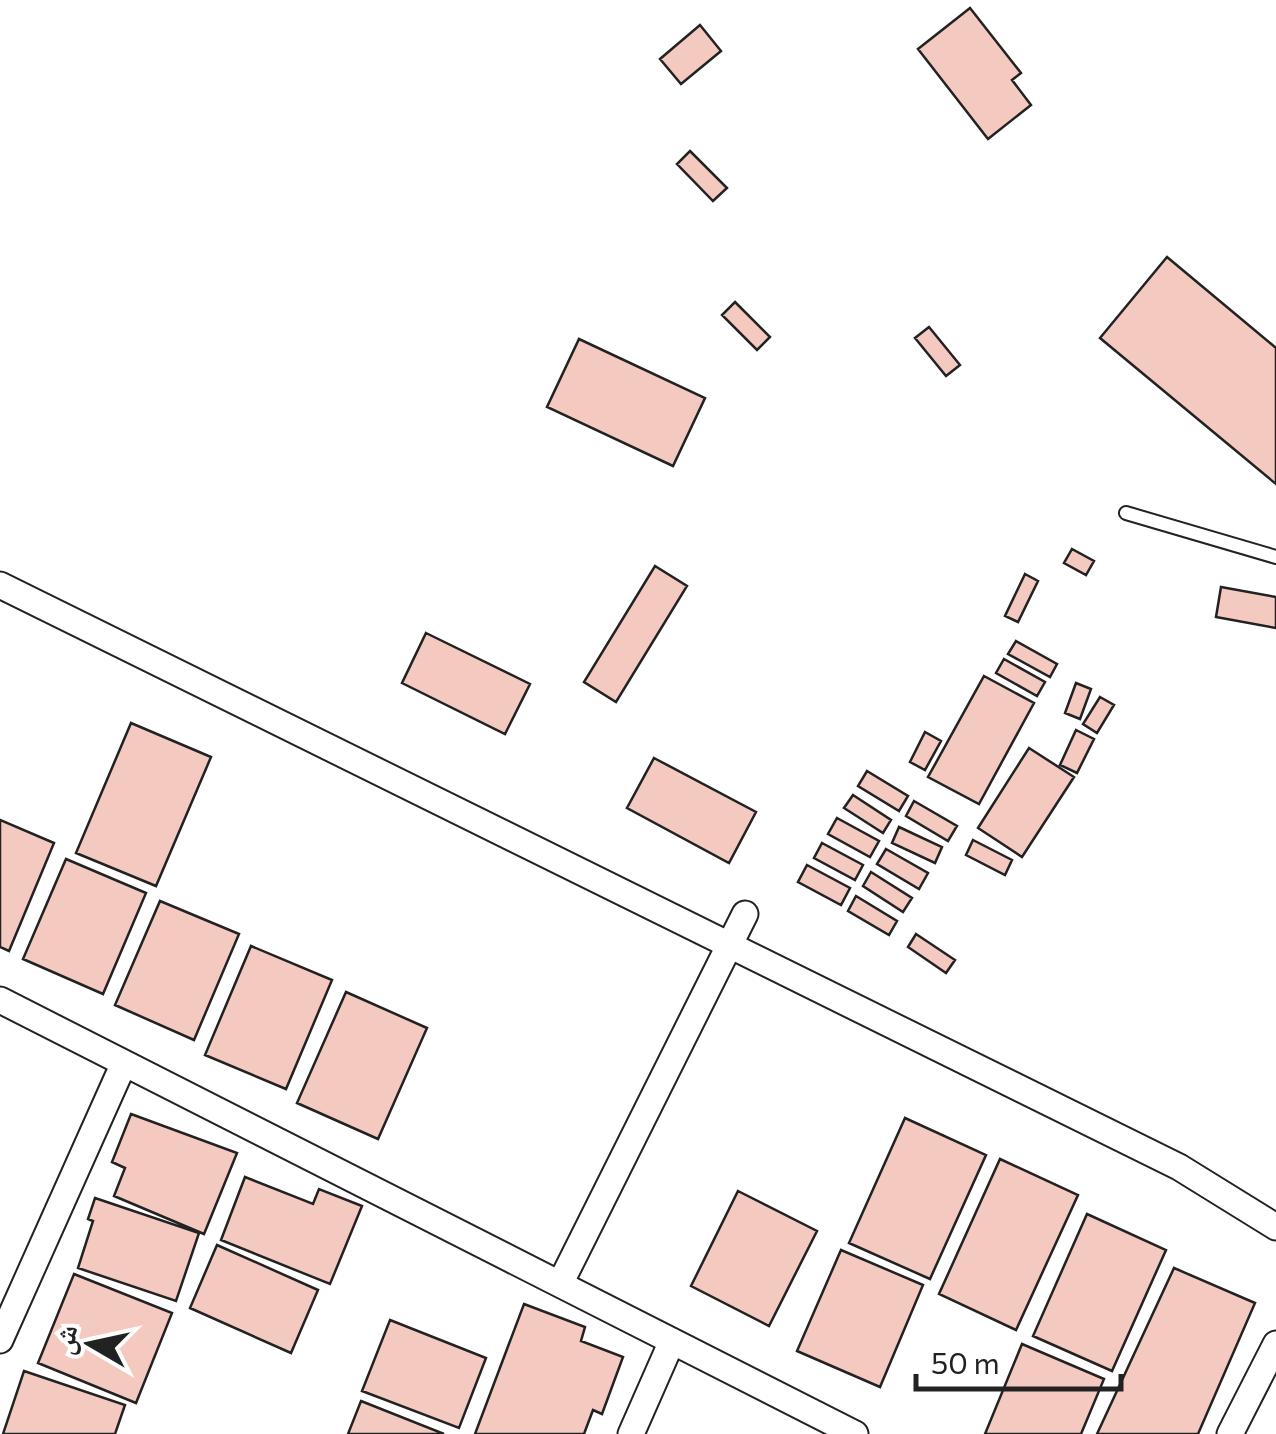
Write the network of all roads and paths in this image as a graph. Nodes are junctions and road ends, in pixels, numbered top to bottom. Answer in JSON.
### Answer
{"nodes":[{"id":1,"x":1126,"y":513,"type":"dead end"},
{"id":2,"x":1276,"y":557,"type":"edge"},
{"id":3,"x":0,"y":585,"type":"edge"},
{"id":4,"x":745,"y":914,"type":"dead end"},
{"id":5,"x":729,"y":946,"type":"junction"},
{"id":6,"x":0,"y":1000,"type":"edge"},
{"id":7,"x":124,"y":1063,"type":"junction"},
{"id":8,"x":1276,"y":1228,"type":"edge"},
{"id":9,"x":560,"y":1284,"type":"junction"},
{"id":10,"x":0,"y":1340,"type":"edge"},
{"id":11,"x":672,"y":1341,"type":"junction"},
{"id":12,"x":1276,"y":1344,"type":"edge"},
{"id":13,"x":631,"y":1434,"type":"edge"},
{"id":14,"x":855,"y":1434,"type":"edge"},
{"id":15,"x":1230,"y":1434,"type":"edge"}],
"edges":[{"from":1,"to":2,"type":"lane"},
{"from":3,"to":5,"type":"street"},
{"from":4,"to":5,"type":"street"},
{"from":5,"to":8,"type":"street"},
{"from":5,"to":9,"type":"street"},
{"from":6,"to":7,"type":"street"},
{"from":7,"to":9,"type":"street"},
{"from":7,"to":10,"type":"street"},
{"from":9,"to":11,"type":"street"},
{"from":11,"to":13,"type":"street"},
{"from":11,"to":14,"type":"street"},
{"from":12,"to":15,"type":"street"}]}
